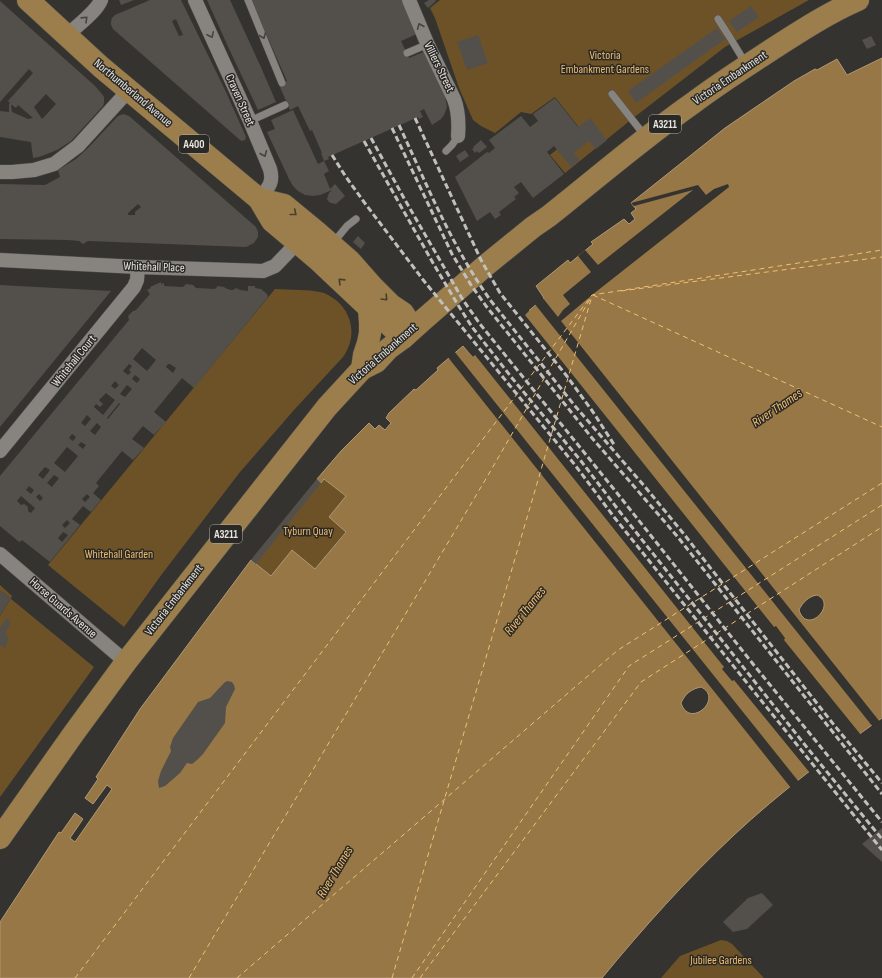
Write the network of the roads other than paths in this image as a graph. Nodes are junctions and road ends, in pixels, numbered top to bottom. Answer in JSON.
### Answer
{"nodes":[{"id":1,"x":28,"y":0,"type":"edge"},
{"id":2,"x":101,"y":0,"type":"edge"},
{"id":3,"x":195,"y":0,"type":"edge"},
{"id":4,"x":248,"y":0,"type":"edge"},
{"id":5,"x":409,"y":0,"type":"edge"},
{"id":6,"x":858,"y":0,"type":"edge"},
{"id":7,"x":718,"y":19,"type":"dead end"},
{"id":8,"x":67,"y":36,"type":"junction"},
{"id":9,"x":428,"y":44,"type":"junction"},
{"id":10,"x":407,"y":53,"type":"dead end"},
{"id":11,"x":747,"y":65,"type":"junction"},
{"id":12,"x":282,"y":83,"type":"dead end"},
{"id":13,"x":129,"y":90,"type":"junction"},
{"id":14,"x":612,"y":94,"type":"dead end"},
{"id":15,"x":285,"y":104,"type":"dead end"},
{"id":16,"x":250,"y":121,"type":"junction"},
{"id":17,"x":458,"y":136,"type":"joint"},
{"id":18,"x":647,"y":138,"type":"junction"},
{"id":19,"x":446,"y":151,"type":"dead end"},
{"id":20,"x":0,"y":172,"type":"edge"},
{"id":21,"x":259,"y":199,"type":"junction"},
{"id":22,"x":356,"y":219,"type":"dead end"},
{"id":23,"x":298,"y":242,"type":"junction"},
{"id":24,"x":323,"y":248,"type":"junction"},
{"id":25,"x":0,"y":260,"type":"edge"},
{"id":26,"x":138,"y":267,"type":"junction"},
{"id":27,"x":369,"y":308,"type":"junction"},
{"id":28,"x":408,"y":333,"type":"junction"},
{"id":29,"x":362,"y":369,"type":"junction"},
{"id":30,"x":0,"y":451,"type":"edge"},
{"id":31,"x":0,"y":554,"type":"edge"},
{"id":32,"x":126,"y":662,"type":"junction"},
{"id":33,"x":0,"y":838,"type":"edge"}],
"edges":[{"from":1,"to":8,"type":"main road","name":"Northumberland Avenue","number":"A400"},
{"from":8,"to":2,"type":"street","one_way":true},
{"from":3,"to":16,"type":"street","name":"Craven Street","one_way":true},
{"from":4,"to":12,"type":"lane","one_way":true},
{"from":9,"to":5,"type":"street","name":"Villiers Street","one_way":true},
{"from":6,"to":11,"type":"main road","name":"Victoria Embankment","number":"A3211"},
{"from":7,"to":11,"type":"lane"},
{"from":8,"to":13,"type":"main road","name":"Northumberland Avenue","number":"A400"},
{"from":9,"to":10,"type":"lane"},
{"from":9,"to":17,"type":"street","name":"Villiers Street"},
{"from":11,"to":18,"type":"main road","name":"Victoria Embankment","number":"A3211"},
{"from":13,"to":20,"type":"street"},
{"from":13,"to":21,"type":"main road","name":"Northumberland Avenue","number":"A400"},
{"from":14,"to":18,"type":"lane"},
{"from":15,"to":16,"type":"lane"},
{"from":16,"to":21,"type":"street","name":"Craven Street","one_way":true},
{"from":17,"to":19,"type":"lane"},
{"from":18,"to":28,"type":"main road","name":"Victoria Embankment","number":"A3211"},
{"from":21,"to":23,"type":"main road","name":"Northumberland Avenue","number":"A400"},
{"from":21,"to":24,"type":"main road","name":"Northumberland Avenue","number":"A400","one_way":true},
{"from":22,"to":24,"type":"lane"},
{"from":23,"to":24,"type":"main road","name":"Northumberland Avenue","number":"A400"},
{"from":23,"to":26,"type":"street","name":"Whitehall Place"},
{"from":27,"to":24,"type":"main road","name":"Northumberland Avenue","number":"A400","one_way":true},
{"from":24,"to":28,"type":"main road","name":"Northumberland Avenue","number":"A400","one_way":true},
{"from":25,"to":26,"type":"street","name":"Whitehall Place"},
{"from":26,"to":30,"type":"street","name":"Whitehall Court"},
{"from":27,"to":28,"type":"main road","name":"Northumberland Avenue","number":"A400"},
{"from":27,"to":29,"type":"main road"},
{"from":28,"to":29,"type":"main road","name":"Victoria Embankment","number":"A3211"},
{"from":29,"to":32,"type":"main road","name":"Victoria Embankment","number":"A3211"},
{"from":31,"to":32,"type":"street","name":"Horse Guards Avenue"},
{"from":32,"to":33,"type":"main road","name":"Victoria Embankment","number":"A3211"}]}
